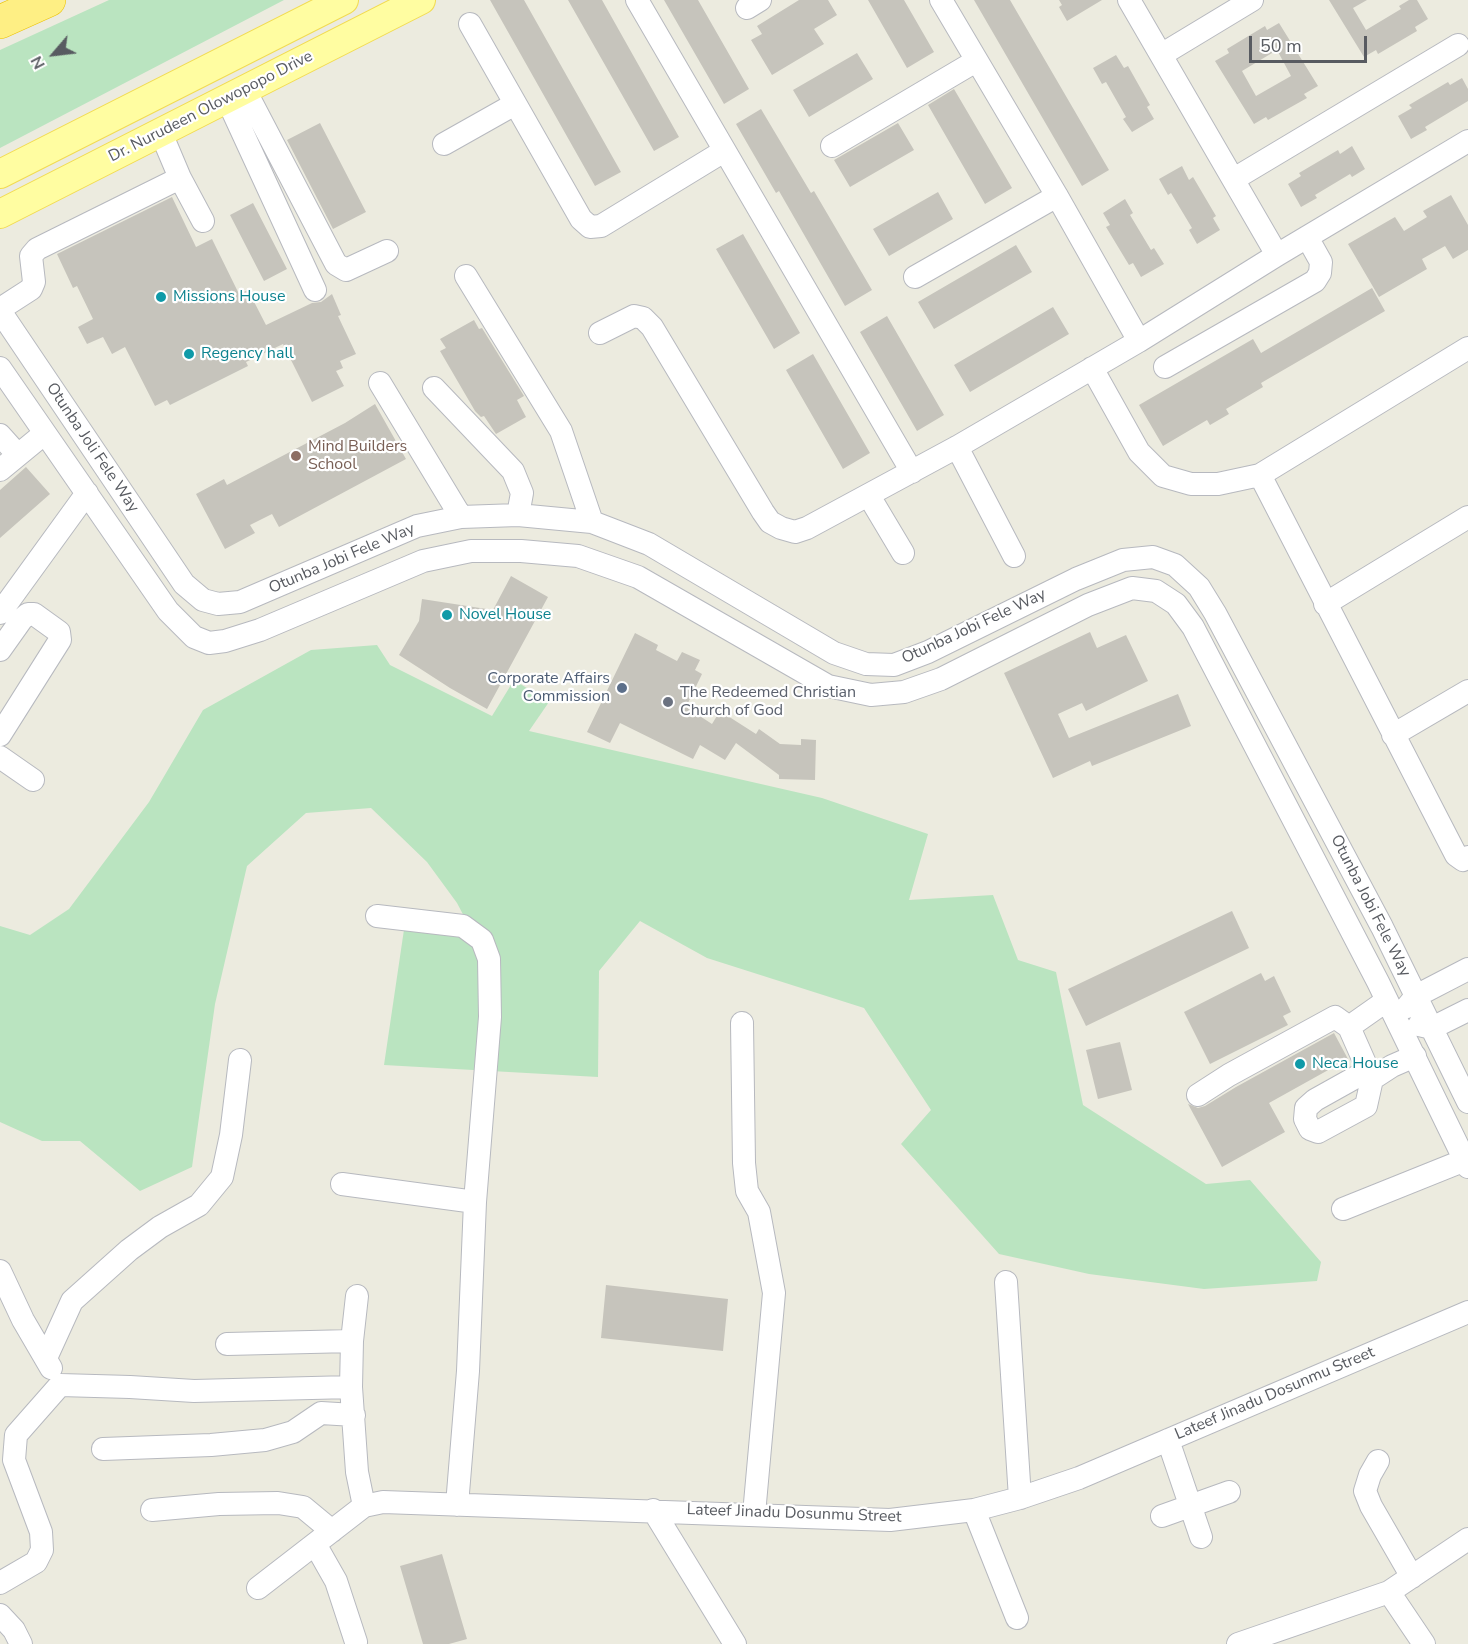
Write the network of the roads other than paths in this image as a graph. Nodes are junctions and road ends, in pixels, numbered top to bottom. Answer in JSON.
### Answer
{"nodes":[{"id":1,"x":49,"y":0,"type":"edge"},
{"id":2,"x":344,"y":0,"type":"edge"},
{"id":3,"x":421,"y":0,"type":"edge"},
{"id":4,"x":637,"y":0,"type":"edge"},
{"id":5,"x":941,"y":0,"type":"edge"},
{"id":6,"x":1129,"y":0,"type":"edge"},
{"id":7,"x":1252,"y":0,"type":"edge"},
{"id":8,"x":0,"y":22,"type":"edge"},
{"id":9,"x":470,"y":24,"type":"dead end"},
{"id":10,"x":1458,"y":45,"type":"dead end"},
{"id":11,"x":1161,"y":55,"type":"junction"},
{"id":12,"x":976,"y":61,"type":"junction"},
{"id":13,"x":236,"y":94,"type":"junction"},
{"id":14,"x":515,"y":104,"type":"junction"},
{"id":15,"x":161,"y":133,"type":"junction"},
{"id":16,"x":1468,"y":141,"type":"edge"},
{"id":17,"x":444,"y":144,"type":"dead end"},
{"id":18,"x":832,"y":146,"type":"dead end"},
{"id":19,"x":724,"y":151,"type":"junction"},
{"id":20,"x":0,"y":174,"type":"edge"},
{"id":21,"x":180,"y":178,"type":"junction"},
{"id":22,"x":1234,"y":179,"type":"junction"},
{"id":23,"x":1057,"y":196,"type":"junction"},
{"id":24,"x":0,"y":214,"type":"edge"},
{"id":25,"x":204,"y":221,"type":"dead end"},
{"id":26,"x":1307,"y":237,"type":"junction"},
{"id":27,"x":387,"y":251,"type":"dead end"},
{"id":28,"x":1277,"y":255,"type":"junction"},
{"id":29,"x":466,"y":276,"type":"dead end"},
{"id":30,"x":915,"y":277,"type":"dead end"},
{"id":31,"x":315,"y":290,"type":"dead end"},
{"id":32,"x":0,"y":310,"type":"edge"},
{"id":33,"x":600,"y":333,"type":"dead end"},
{"id":34,"x":1139,"y":341,"type":"junction"},
{"id":35,"x":1468,"y":348,"type":"edge"},
{"id":36,"x":1165,"y":367,"type":"dead end"},
{"id":37,"x":0,"y":368,"type":"edge"},
{"id":38,"x":1092,"y":368,"type":"junction"},
{"id":39,"x":380,"y":383,"type":"dead end"},
{"id":40,"x":434,"y":388,"type":"dead end"},
{"id":41,"x":62,"y":403,"type":"junction"},
{"id":42,"x":42,"y":428,"type":"junction"},
{"id":43,"x":0,"y":435,"type":"edge"},
{"id":44,"x":957,"y":447,"type":"junction"},
{"id":45,"x":18,"y":455,"type":"junction"},
{"id":46,"x":0,"y":470,"type":"edge"},
{"id":47,"x":912,"y":472,"type":"junction"},
{"id":48,"x":1260,"y":475,"type":"junction"},
{"id":49,"x":87,"y":493,"type":"junction"},
{"id":50,"x":869,"y":496,"type":"junction"},
{"id":51,"x":518,"y":515,"type":"junction"},
{"id":52,"x":461,"y":517,"type":"junction"},
{"id":53,"x":1468,"y":517,"type":"edge"},
{"id":54,"x":592,"y":522,"type":"junction"},
{"id":55,"x":903,"y":553,"type":"dead end"},
{"id":56,"x":1014,"y":556,"type":"dead end"},
{"id":57,"x":184,"y":584,"type":"joint"},
{"id":58,"x":1325,"y":604,"type":"junction"},
{"id":59,"x":168,"y":611,"type":"joint"},
{"id":60,"x":0,"y":613,"type":"edge"},
{"id":61,"x":983,"y":624,"type":"junction"},
{"id":62,"x":0,"y":650,"type":"edge"},
{"id":63,"x":996,"y":650,"type":"junction"},
{"id":64,"x":1468,"y":691,"type":"edge"},
{"id":65,"x":0,"y":735,"type":"edge"},
{"id":66,"x":1394,"y":735,"type":"junction"},
{"id":67,"x":0,"y":757,"type":"edge"},
{"id":68,"x":33,"y":780,"type":"dead end"},
{"id":69,"x":1468,"y":857,"type":"edge"},
{"id":70,"x":377,"y":916,"type":"dead end"},
{"id":71,"x":1468,"y":969,"type":"edge"},
{"id":72,"x":1416,"y":996,"type":"junction"},
{"id":73,"x":1468,"y":1010,"type":"edge"},
{"id":74,"x":1392,"y":1011,"type":"junction"},
{"id":75,"x":742,"y":1023,"type":"dead end"},
{"id":76,"x":1349,"y":1027,"type":"junction"},
{"id":77,"x":1432,"y":1028,"type":"junction"},
{"id":78,"x":1415,"y":1056,"type":"junction"},
{"id":79,"x":240,"y":1060,"type":"dead end"},
{"id":80,"x":1372,"y":1079,"type":"junction"},
{"id":81,"x":1336,"y":1089,"type":"junction"},
{"id":82,"x":1197,"y":1095,"type":"dead end"},
{"id":83,"x":1468,"y":1102,"type":"edge"},
{"id":84,"x":1338,"y":1121,"type":"junction"},
{"id":85,"x":1466,"y":1163,"type":"edge"},
{"id":86,"x":342,"y":1184,"type":"dead end"},
{"id":87,"x":476,"y":1202,"type":"junction"},
{"id":88,"x":1343,"y":1209,"type":"dead end"},
{"id":89,"x":0,"y":1271,"type":"edge"},
{"id":90,"x":1006,"y":1282,"type":"dead end"},
{"id":91,"x":357,"y":1296,"type":"dead end"},
{"id":92,"x":1468,"y":1312,"type":"edge"},
{"id":93,"x":352,"y":1341,"type":"junction"},
{"id":94,"x":227,"y":1344,"type":"dead end"},
{"id":95,"x":46,"y":1358,"type":"junction"},
{"id":96,"x":60,"y":1385,"type":"junction"},
{"id":97,"x":351,"y":1387,"type":"junction"},
{"id":98,"x":354,"y":1415,"type":"junction"},
{"id":99,"x":1168,"y":1440,"type":"junction"},
{"id":100,"x":104,"y":1449,"type":"dead end"},
{"id":101,"x":1378,"y":1461,"type":"dead end"},
{"id":102,"x":1229,"y":1492,"type":"dead end"},
{"id":103,"x":1020,"y":1498,"type":"junction"},
{"id":104,"x":457,"y":1505,"type":"junction"},
{"id":105,"x":364,"y":1506,"type":"junction"},
{"id":106,"x":1191,"y":1506,"type":"junction"},
{"id":107,"x":152,"y":1510,"type":"dead end"},
{"id":108,"x":652,"y":1510,"type":"junction"},
{"id":109,"x":974,"y":1510,"type":"junction"},
{"id":110,"x":754,"y":1514,"type":"junction"},
{"id":111,"x":1162,"y":1516,"type":"dead end"},
{"id":112,"x":324,"y":1537,"type":"junction"},
{"id":113,"x":1201,"y":1537,"type":"dead end"},
{"id":114,"x":1468,"y":1539,"type":"edge"},
{"id":115,"x":1412,"y":1577,"type":"junction"},
{"id":116,"x":0,"y":1583,"type":"edge"},
{"id":117,"x":258,"y":1588,"type":"dead end"},
{"id":118,"x":1389,"y":1592,"type":"junction"},
{"id":119,"x":1017,"y":1618,"type":"dead end"},
{"id":120,"x":356,"y":1642,"type":"dead end"},
{"id":121,"x":1418,"y":1642,"type":"edge"},
{"id":122,"x":735,"y":1644,"type":"edge"},
{"id":123,"x":1238,"y":1644,"type":"edge"}],
"edges":[{"from":1,"to":8,"type":"highway"},
{"from":2,"to":20,"type":"main road"},
{"from":3,"to":13,"type":"main road","name":"Dr. Nurudeen Olowopopo Drive"},
{"from":4,"to":19,"type":"street"},
{"from":5,"to":12,"type":"street"},
{"from":6,"to":11,"type":"street"},
{"from":7,"to":11,"type":"street"},
{"from":9,"to":14,"type":"street"},
{"from":10,"to":22,"type":"street"},
{"from":11,"to":22,"type":"street"},
{"from":12,"to":18,"type":"street"},
{"from":12,"to":23,"type":"street"},
{"from":13,"to":15,"type":"main road","name":"Dr. Nurudeen Olowopopo Drive"},
{"from":13,"to":27,"type":"street"},
{"from":13,"to":31,"type":"street"},
{"from":14,"to":17,"type":"street"},
{"from":14,"to":19,"type":"street"},
{"from":15,"to":21,"type":"street"},
{"from":15,"to":24,"type":"main road","name":"Dr. Nurudeen Olowopopo Drive"},
{"from":16,"to":26,"type":"street"},
{"from":19,"to":47,"type":"street"},
{"from":21,"to":25,"type":"street"},
{"from":21,"to":32,"type":"street"},
{"from":22,"to":28,"type":"street"},
{"from":23,"to":30,"type":"street"},
{"from":23,"to":34,"type":"street"},
{"from":26,"to":28,"type":"street"},
{"from":26,"to":36,"type":"street"},
{"from":28,"to":34,"type":"street"},
{"from":29,"to":54,"type":"street"},
{"from":32,"to":41,"type":"street","name":"Otunba Joli Fele Way"},
{"from":33,"to":50,"type":"street"},
{"from":34,"to":38,"type":"street"},
{"from":35,"to":48,"type":"street"},
{"from":37,"to":42,"type":"street","name":"Otunba Joli Fele Way"},
{"from":38,"to":44,"type":"street"},
{"from":38,"to":48,"type":"street"},
{"from":39,"to":52,"type":"street"},
{"from":40,"to":51,"type":"street"},
{"from":41,"to":42,"type":"street"},
{"from":41,"to":57,"type":"street","name":"Otunba Joli Fele Way"},
{"from":42,"to":45,"type":"street"},
{"from":42,"to":49,"type":"street","name":"Otunba Joli Fele Way"},
{"from":43,"to":45,"type":"street"},
{"from":44,"to":47,"type":"street"},
{"from":44,"to":56,"type":"street"},
{"from":45,"to":46,"type":"street"},
{"from":47,"to":50,"type":"street"},
{"from":48,"to":58,"type":"street"},
{"from":49,"to":59,"type":"street","name":"Otunba Joli Fele Way"},
{"from":49,"to":60,"type":"street"},
{"from":50,"to":55,"type":"street"},
{"from":51,"to":52,"type":"street","name":"Otunba Jobi Fele Way"},
{"from":51,"to":54,"type":"street","name":"Otunba Jobi Fele Way"},
{"from":52,"to":57,"type":"street","name":"Otunba Jobi Fele Way"},
{"from":53,"to":58,"type":"street"},
{"from":54,"to":61,"type":"street","name":"Otunba Jobi Fele Way"},
{"from":58,"to":66,"type":"street"},
{"from":59,"to":63,"type":"street","name":"Otunba Jobi Fele Way"},
{"from":61,"to":63,"type":"street"},
{"from":61,"to":72,"type":"street","name":"Otunba Jobi Fele Way"},
{"from":62,"to":65,"type":"street"},
{"from":63,"to":74,"type":"street","name":"Otunba Jobi Fele Way"},
{"from":64,"to":66,"type":"street"},
{"from":66,"to":69,"type":"street"},
{"from":67,"to":68,"type":"street"},
{"from":70,"to":87,"type":"street"},
{"from":71,"to":72,"type":"street"},
{"from":72,"to":74,"type":"street"},
{"from":72,"to":77,"type":"street","name":"Otunba Jobi Fele Way"},
{"from":73,"to":77,"type":"street"},
{"from":74,"to":76,"type":"street"},
{"from":74,"to":77,"type":"street"},
{"from":74,"to":78,"type":"street","name":"Otunba Jobi Fele Way"},
{"from":75,"to":110,"type":"street"},
{"from":76,"to":80,"type":"street"},
{"from":76,"to":82,"type":"street"},
{"from":77,"to":83,"type":"street","name":"Otunba Jobi Fele Way"},
{"from":78,"to":80,"type":"street"},
{"from":78,"to":85,"type":"street","name":"Otunba Jobi Fele Way"},
{"from":79,"to":95,"type":"street"},
{"from":80,"to":81,"type":"street"},
{"from":80,"to":84,"type":"street"},
{"from":81,"to":84,"type":"street"},
{"from":81,"to":84,"type":"street"},
{"from":85,"to":88,"type":"street"},
{"from":86,"to":87,"type":"street"},
{"from":87,"to":104,"type":"street"},
{"from":89,"to":95,"type":"street"},
{"from":90,"to":103,"type":"street"},
{"from":91,"to":93,"type":"street"},
{"from":92,"to":99,"type":"street","name":"Lateef Jinadu Dosunmu Street"},
{"from":93,"to":94,"type":"street"},
{"from":93,"to":97,"type":"street"},
{"from":95,"to":96,"type":"street"},
{"from":96,"to":97,"type":"street"},
{"from":96,"to":116,"type":"street"},
{"from":97,"to":98,"type":"street"},
{"from":98,"to":100,"type":"street"},
{"from":98,"to":105,"type":"street"},
{"from":99,"to":103,"type":"street","name":"Lateef Jinadu Dosunmu Street"},
{"from":99,"to":106,"type":"street"},
{"from":101,"to":115,"type":"street"},
{"from":102,"to":106,"type":"street"},
{"from":103,"to":109,"type":"street","name":"Lateef Jinadu Dosunmu Street"},
{"from":104,"to":105,"type":"street","name":"Lateef Jinadu Dosunmu Street"},
{"from":104,"to":108,"type":"street","name":"Lateef Jinadu Dosunmu Street"},
{"from":105,"to":112,"type":"street"},
{"from":106,"to":111,"type":"street"},
{"from":106,"to":113,"type":"street"},
{"from":107,"to":112,"type":"street"},
{"from":108,"to":110,"type":"street","name":"Lateef Jinadu Dosunmu Street"},
{"from":108,"to":122,"type":"street"},
{"from":109,"to":110,"type":"street","name":"Lateef Jinadu Dosunmu Street"},
{"from":109,"to":119,"type":"street"},
{"from":112,"to":117,"type":"street"},
{"from":112,"to":120,"type":"street"},
{"from":114,"to":115,"type":"street"},
{"from":115,"to":118,"type":"street"},
{"from":118,"to":121,"type":"street"},
{"from":118,"to":123,"type":"street"}]}
